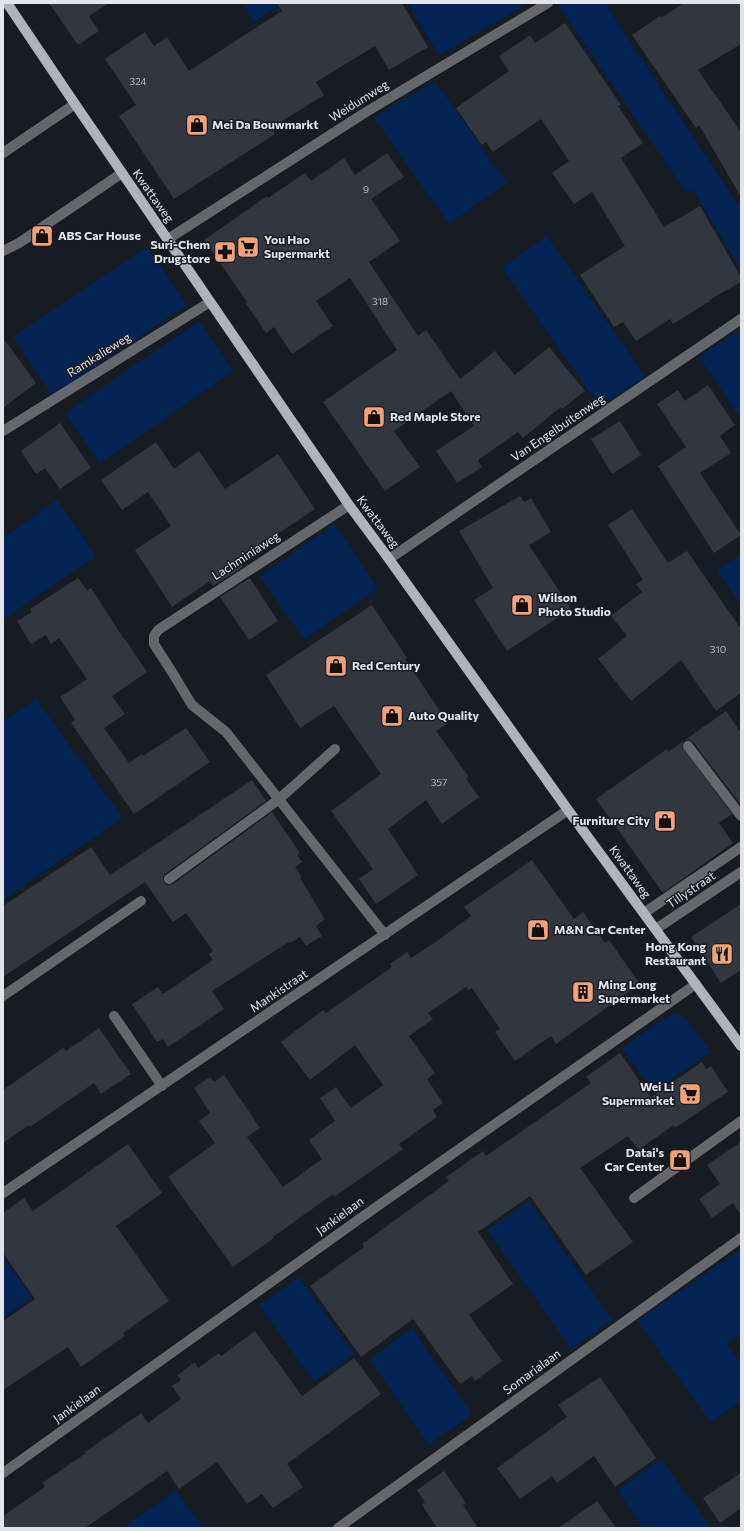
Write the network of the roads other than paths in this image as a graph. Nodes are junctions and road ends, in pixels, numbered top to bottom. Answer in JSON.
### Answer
{"nodes":[{"id":1,"x":548,"y":3,"type":"edge"},
{"id":2,"x":9,"y":4,"type":"edge"},
{"id":3,"x":75,"y":104,"type":"junction"},
{"id":4,"x":3,"y":154,"type":"edge"},
{"id":5,"x":122,"y":173,"type":"junction"},
{"id":6,"x":168,"y":239,"type":"junction"},
{"id":7,"x":3,"y":251,"type":"edge"},
{"id":8,"x":210,"y":302,"type":"junction"},
{"id":9,"x":741,"y":319,"type":"edge"},
{"id":10,"x":3,"y":431,"type":"edge"},
{"id":11,"x":348,"y":505,"type":"junction"},
{"id":12,"x":389,"y":559,"type":"junction"},
{"id":13,"x":688,"y":746,"type":"dead end"},
{"id":14,"x":335,"y":749,"type":"dead end"},
{"id":15,"x":278,"y":800,"type":"junction"},
{"id":16,"x":568,"y":810,"type":"junction"},
{"id":17,"x":741,"y":816,"type":"edge"},
{"id":18,"x":741,"y":847,"type":"edge"},
{"id":19,"x":741,"y":872,"type":"edge"},
{"id":20,"x":170,"y":879,"type":"dead end"},
{"id":21,"x":141,"y":901,"type":"dead end"},
{"id":22,"x":644,"y":913,"type":"junction"},
{"id":23,"x":656,"y":929,"type":"junction"},
{"id":24,"x":385,"y":935,"type":"junction"},
{"id":25,"x":696,"y":984,"type":"junction"},
{"id":26,"x":3,"y":996,"type":"edge"},
{"id":27,"x":114,"y":1016,"type":"dead end"},
{"id":28,"x":738,"y":1035,"type":"edge"},
{"id":29,"x":741,"y":1046,"type":"edge"},
{"id":30,"x":162,"y":1086,"type":"junction"},
{"id":31,"x":741,"y":1121,"type":"edge"},
{"id":32,"x":3,"y":1193,"type":"edge"},
{"id":33,"x":634,"y":1198,"type":"dead end"},
{"id":34,"x":741,"y":1238,"type":"edge"},
{"id":35,"x":3,"y":1473,"type":"edge"},
{"id":36,"x":338,"y":1528,"type":"edge"}],
"edges":[{"from":1,"to":6,"type":"street","name":"Weidumweg"},
{"from":2,"to":3,"type":"main road","name":"Kwattaweg"},
{"from":3,"to":4,"type":"street"},
{"from":3,"to":5,"type":"main road","name":"Kwattaweg"},
{"from":5,"to":6,"type":"main road","name":"Kwattaweg"},
{"from":5,"to":7,"type":"street"},
{"from":6,"to":8,"type":"main road","name":"Kwattaweg"},
{"from":8,"to":10,"type":"street","name":"Ramkalieweg"},
{"from":8,"to":11,"type":"main road","name":"Kwattaweg"},
{"from":9,"to":12,"type":"street","name":"Van Engelbuitenweg"},
{"from":11,"to":12,"type":"main road","name":"Kwattaweg"},
{"from":11,"to":15,"type":"street","name":"Lachminiaweg"},
{"from":12,"to":16,"type":"main road","name":"Kwattaweg"},
{"from":13,"to":17,"type":"street"},
{"from":14,"to":15,"type":"street"},
{"from":15,"to":20,"type":"street"},
{"from":15,"to":24,"type":"street"},
{"from":16,"to":22,"type":"main road","name":"Kwattaweg"},
{"from":16,"to":24,"type":"street","name":"Mankistraat"},
{"from":18,"to":22,"type":"street"},
{"from":19,"to":23,"type":"street","name":"Tillystraat"},
{"from":21,"to":26,"type":"street"},
{"from":22,"to":23,"type":"main road","name":"Kwattaweg"},
{"from":23,"to":25,"type":"main road","name":"Kwattaweg"},
{"from":24,"to":30,"type":"street","name":"Mankistraat"},
{"from":25,"to":28,"type":"main road","name":"Kwattaweg"},
{"from":25,"to":35,"type":"street","name":"Jankielaan"},
{"from":27,"to":30,"type":"street"},
{"from":28,"to":29,"type":"main road","name":"Kwattaweg"},
{"from":30,"to":32,"type":"street","name":"Mankistraat"},
{"from":31,"to":33,"type":"street"},
{"from":34,"to":36,"type":"street","name":"Somarialaan"}]}
